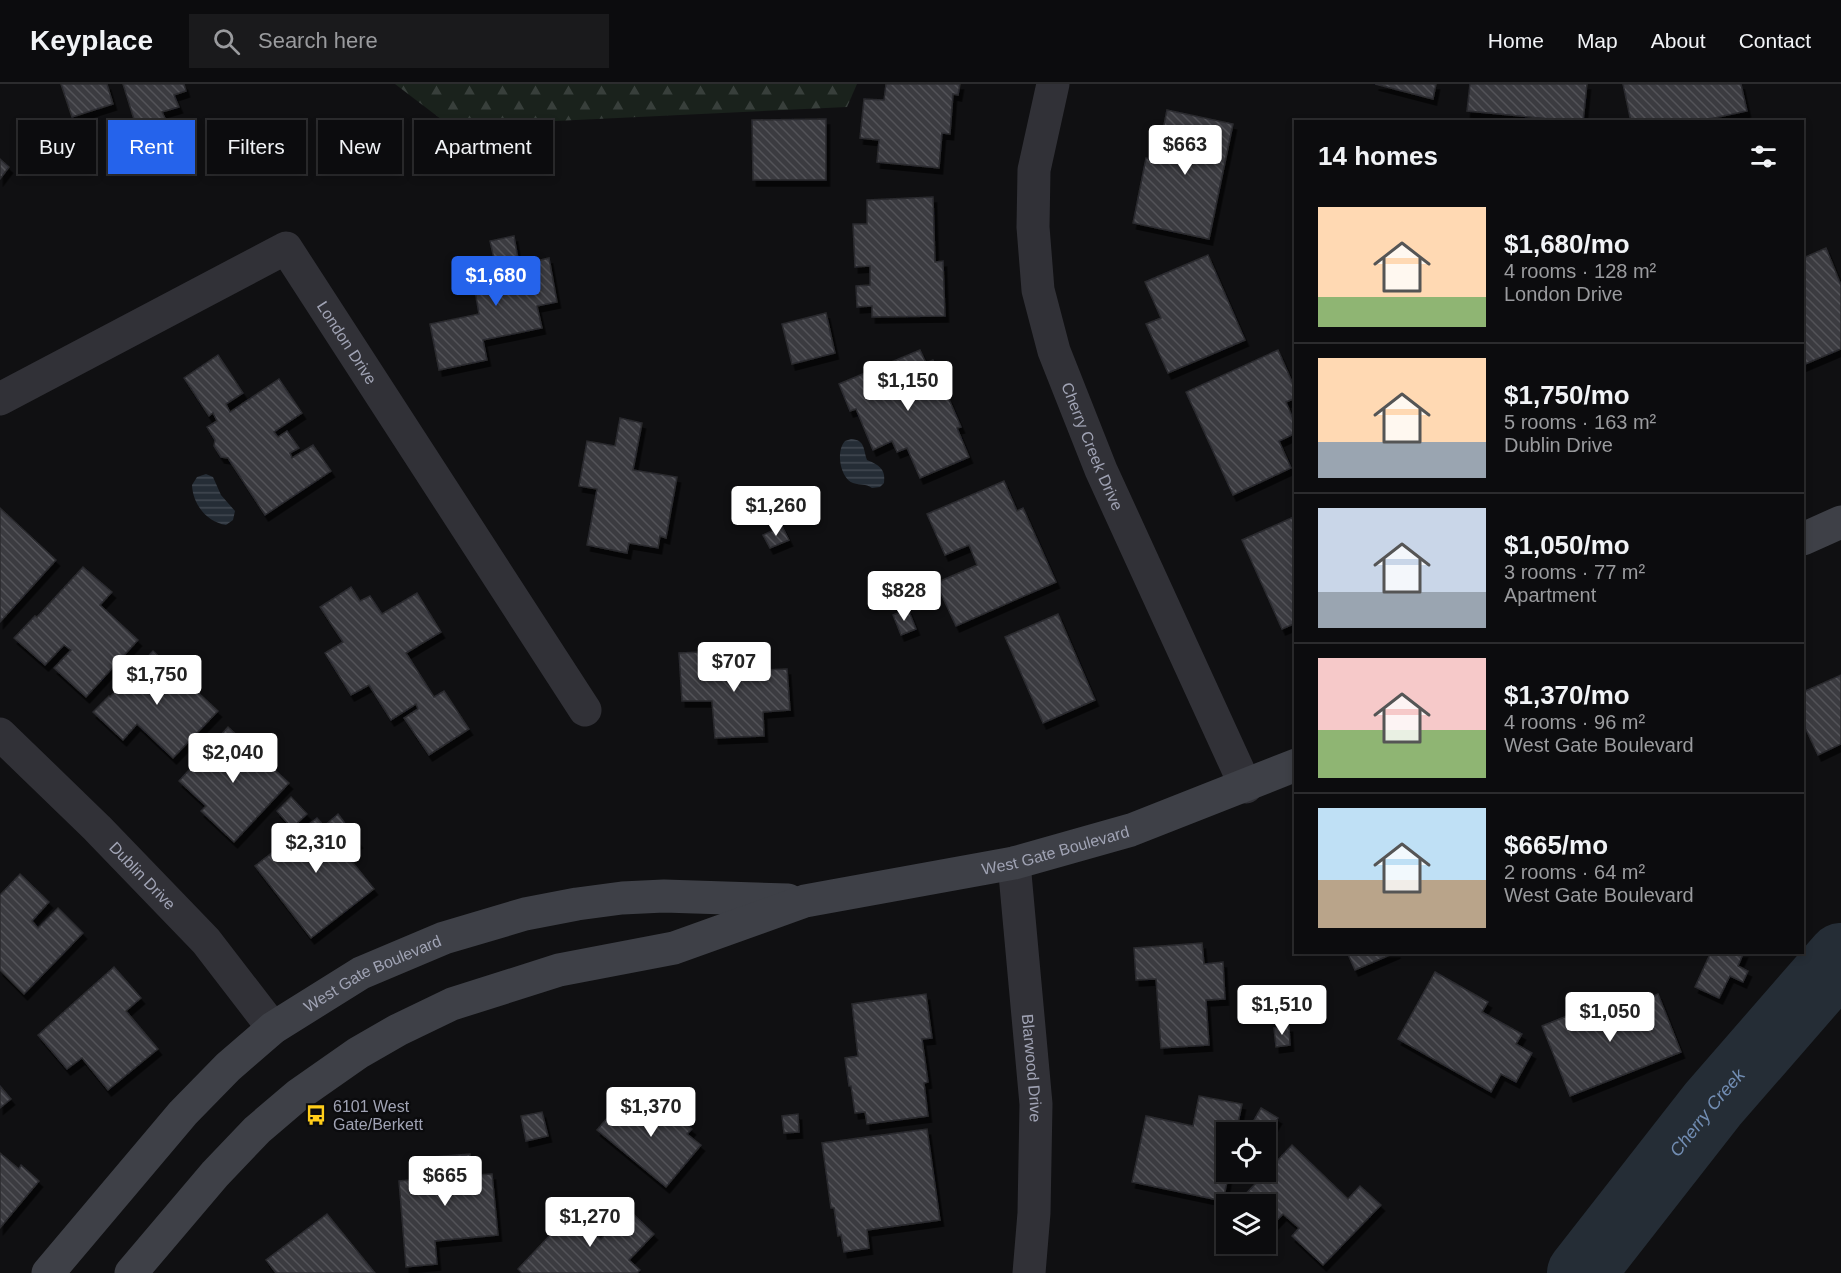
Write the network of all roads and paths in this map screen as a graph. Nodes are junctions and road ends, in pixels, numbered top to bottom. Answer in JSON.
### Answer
{"nodes":[{"id":1,"x":1053,"y":84,"type":"edge"},
{"id":2,"x":0,"y":399,"type":"edge"},
{"id":3,"x":1841,"y":522,"type":"edge"},
{"id":4,"x":1804,"y":539,"type":"edge"},
{"id":5,"x":585,"y":710,"type":"dead end"},
{"id":6,"x":0,"y":734,"type":"edge"},
{"id":7,"x":1294,"y":766,"type":"edge"},
{"id":8,"x":1246,"y":787,"type":"junction"},
{"id":9,"x":1014,"y":863,"type":"junction"},
{"id":10,"x":805,"y":901,"type":"junction"},
{"id":11,"x":273,"y":1028,"type":"junction"},
{"id":12,"x":48,"y":1273,"type":"edge"},
{"id":13,"x":131,"y":1273,"type":"edge"},
{"id":14,"x":1029,"y":1273,"type":"edge"}],
"edges":[{"from":1,"to":8,"type":"street","name":"Cherry Creek Drive"},
{"from":2,"to":5,"type":"street","name":"London Drive"},
{"from":3,"to":4,"type":"main road"},
{"from":6,"to":11,"type":"street","name":"Dublin Drive"},
{"from":7,"to":8,"type":"main road","name":"West Gate Boulevard"},
{"from":8,"to":9,"type":"main road","name":"West Gate Boulevard"},
{"from":9,"to":10,"type":"main road","name":"West Gate Boulevard"},
{"from":9,"to":14,"type":"street","name":"Blarwood Drive"},
{"from":10,"to":11,"type":"main road","name":"West Gate Boulevard"},
{"from":10,"to":13,"type":"main road","name":"West Gate Boulevard"},
{"from":11,"to":12,"type":"main road","name":"West Gate Boulevard"}]}
